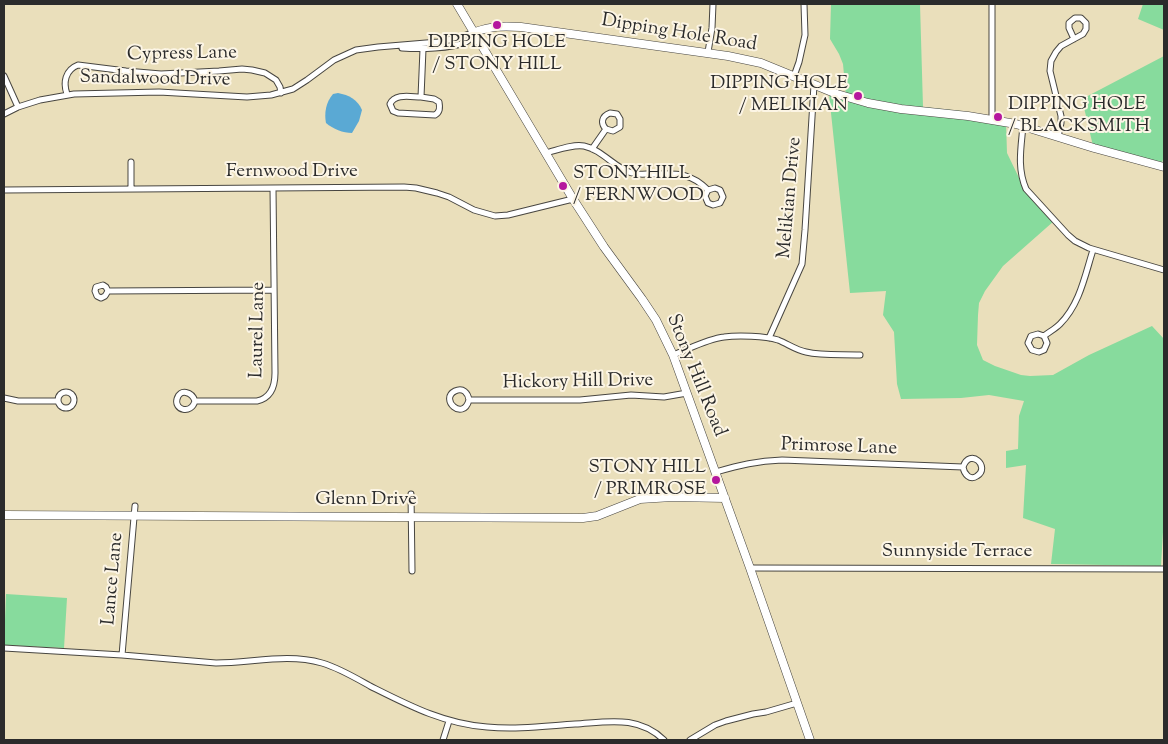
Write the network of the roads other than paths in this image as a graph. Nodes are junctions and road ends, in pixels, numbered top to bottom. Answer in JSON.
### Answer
{"nodes":[{"id":1,"x":457,"y":4,"type":"edge"},
{"id":2,"x":713,"y":4,"type":"edge"},
{"id":3,"x":804,"y":4,"type":"edge"},
{"id":4,"x":992,"y":4,"type":"edge"},
{"id":5,"x":475,"y":32,"type":"junction"},
{"id":6,"x":1074,"y":38,"type":"dead end"},
{"id":7,"x":392,"y":46,"type":"junction"},
{"id":8,"x":424,"y":49,"type":"junction"},
{"id":9,"x":708,"y":52,"type":"junction"},
{"id":10,"x":4,"y":76,"type":"edge"},
{"id":11,"x":794,"y":76,"type":"junction"},
{"id":12,"x":814,"y":85,"type":"junction"},
{"id":13,"x":281,"y":93,"type":"junction"},
{"id":14,"x":67,"y":94,"type":"junction"},
{"id":15,"x":421,"y":97,"type":"junction"},
{"id":16,"x":18,"y":107,"type":"junction"},
{"id":17,"x":4,"y":114,"type":"edge"},
{"id":18,"x":992,"y":120,"type":"junction"},
{"id":19,"x":1023,"y":126,"type":"junction"},
{"id":20,"x":606,"y":129,"type":"dead end"},
{"id":21,"x":1058,"y":136,"type":"junction"},
{"id":22,"x":592,"y":149,"type":"junction"},
{"id":23,"x":546,"y":153,"type":"junction"},
{"id":24,"x":130,"y":162,"type":"dead end"},
{"id":25,"x":1164,"y":167,"type":"edge"},
{"id":26,"x":273,"y":188,"type":"junction"},
{"id":27,"x":131,"y":189,"type":"junction"},
{"id":28,"x":4,"y":190,"type":"edge"},
{"id":29,"x":708,"y":190,"type":"dead end"},
{"id":30,"x":573,"y":199,"type":"junction"},
{"id":31,"x":1093,"y":250,"type":"junction"},
{"id":32,"x":1164,"y":270,"type":"edge"},
{"id":33,"x":274,"y":290,"type":"junction"},
{"id":34,"x":108,"y":291,"type":"dead end"},
{"id":35,"x":1044,"y":336,"type":"dead end"},
{"id":36,"x":769,"y":338,"type":"junction"},
{"id":37,"x":673,"y":355,"type":"junction"},
{"id":38,"x":860,"y":355,"type":"dead end"},
{"id":39,"x":687,"y":392,"type":"junction"},
{"id":40,"x":4,"y":398,"type":"edge"},
{"id":41,"x":470,"y":400,"type":"dead end"},
{"id":42,"x":57,"y":401,"type":"dead end"},
{"id":43,"x":195,"y":401,"type":"dead end"},
{"id":44,"x":962,"y":467,"type":"dead end"},
{"id":45,"x":716,"y":472,"type":"junction"},
{"id":46,"x":411,"y":494,"type":"dead end"},
{"id":47,"x":725,"y":498,"type":"junction"},
{"id":48,"x":135,"y":506,"type":"dead end"},
{"id":49,"x":4,"y":515,"type":"edge"},
{"id":50,"x":134,"y":515,"type":"junction"},
{"id":51,"x":412,"y":517,"type":"junction"},
{"id":52,"x":750,"y":568,"type":"junction"},
{"id":53,"x":1164,"y":569,"type":"edge"},
{"id":54,"x":412,"y":572,"type":"dead end"},
{"id":55,"x":4,"y":648,"type":"edge"},
{"id":56,"x":122,"y":655,"type":"junction"},
{"id":57,"x":796,"y":703,"type":"junction"},
{"id":58,"x":449,"y":721,"type":"junction"},
{"id":59,"x":443,"y":740,"type":"edge"},
{"id":60,"x":664,"y":740,"type":"edge"},
{"id":61,"x":690,"y":740,"type":"edge"},
{"id":62,"x":810,"y":740,"type":"edge"}],
"edges":[{"from":1,"to":5,"type":"main road","name":"Stony Hill Road"},
{"from":2,"to":9,"type":"street"},
{"from":3,"to":11,"type":"street"},
{"from":4,"to":18,"type":"street"},
{"from":5,"to":7,"type":"street"},
{"from":5,"to":8,"type":"street"},
{"from":5,"to":9,"type":"main road","name":"Dipping Hole Road"},
{"from":5,"to":23,"type":"main road","name":"Stony Hill Road"},
{"from":6,"to":21,"type":"street"},
{"from":7,"to":8,"type":"street"},
{"from":7,"to":13,"type":"street","name":"Sandalwood Drive"},
{"from":8,"to":15,"type":"street"},
{"from":9,"to":11,"type":"main road","name":"Dipping Hole Road"},
{"from":10,"to":16,"type":"street"},
{"from":11,"to":12,"type":"main road","name":"Dipping Hole Road"},
{"from":12,"to":18,"type":"main road","name":"Dipping Hole Road"},
{"from":12,"to":36,"type":"street","name":"Melikian Drive"},
{"from":13,"to":14,"type":"street","name":"Sandalwood Drive"},
{"from":13,"to":14,"type":"street","name":"Cypress Lane"},
{"from":14,"to":16,"type":"street","name":"Sandalwood Drive"},
{"from":15,"to":15,"type":"street"},
{"from":16,"to":17,"type":"street","name":"Sandalwood Drive"},
{"from":18,"to":19,"type":"main road","name":"Dipping Hole Road"},
{"from":19,"to":21,"type":"main road","name":"Dipping Hole Road"},
{"from":19,"to":31,"type":"street"},
{"from":20,"to":22,"type":"street"},
{"from":21,"to":25,"type":"main road","name":"Dipping Hole Road"},
{"from":22,"to":23,"type":"street"},
{"from":22,"to":29,"type":"street"},
{"from":23,"to":30,"type":"main road","name":"Stony Hill Road"},
{"from":24,"to":27,"type":"street"},
{"from":26,"to":27,"type":"street","name":"Fernwood Drive"},
{"from":26,"to":30,"type":"street","name":"Fernwood Drive"},
{"from":26,"to":33,"type":"street","name":"Laurel Lane"},
{"from":27,"to":28,"type":"street","name":"Fernwood Drive"},
{"from":30,"to":37,"type":"main road","name":"Stony Hill Road"},
{"from":31,"to":32,"type":"street"},
{"from":31,"to":35,"type":"street"},
{"from":33,"to":34,"type":"street"},
{"from":33,"to":43,"type":"street","name":"Laurel Lane"},
{"from":36,"to":37,"type":"street"},
{"from":36,"to":38,"type":"street"},
{"from":37,"to":39,"type":"main road","name":"Stony Hill Road"},
{"from":39,"to":41,"type":"street","name":"Hickory Hill Drive"},
{"from":39,"to":45,"type":"main road","name":"Stony Hill Road"},
{"from":40,"to":42,"type":"street"},
{"from":44,"to":45,"type":"street","name":"Primrose Lane"},
{"from":45,"to":47,"type":"main road","name":"Stony Hill Road"},
{"from":46,"to":51,"type":"street"},
{"from":47,"to":51,"type":"main road","name":"Glenn Drive"},
{"from":47,"to":52,"type":"main road","name":"Stony Hill Road"},
{"from":48,"to":50,"type":"street","name":"Lance Lane"},
{"from":49,"to":50,"type":"main road","name":"Glenn Drive"},
{"from":50,"to":51,"type":"main road","name":"Glenn Drive"},
{"from":50,"to":56,"type":"street","name":"Lance Lane"},
{"from":51,"to":54,"type":"street"},
{"from":52,"to":53,"type":"street","name":"Sunnyside Terrace"},
{"from":52,"to":57,"type":"main road","name":"Stony Hill Road"},
{"from":55,"to":56,"type":"street"},
{"from":56,"to":58,"type":"street"},
{"from":57,"to":61,"type":"street"},
{"from":57,"to":62,"type":"main road","name":"Stony Hill Road"},
{"from":58,"to":59,"type":"street"},
{"from":58,"to":60,"type":"street"}]}
